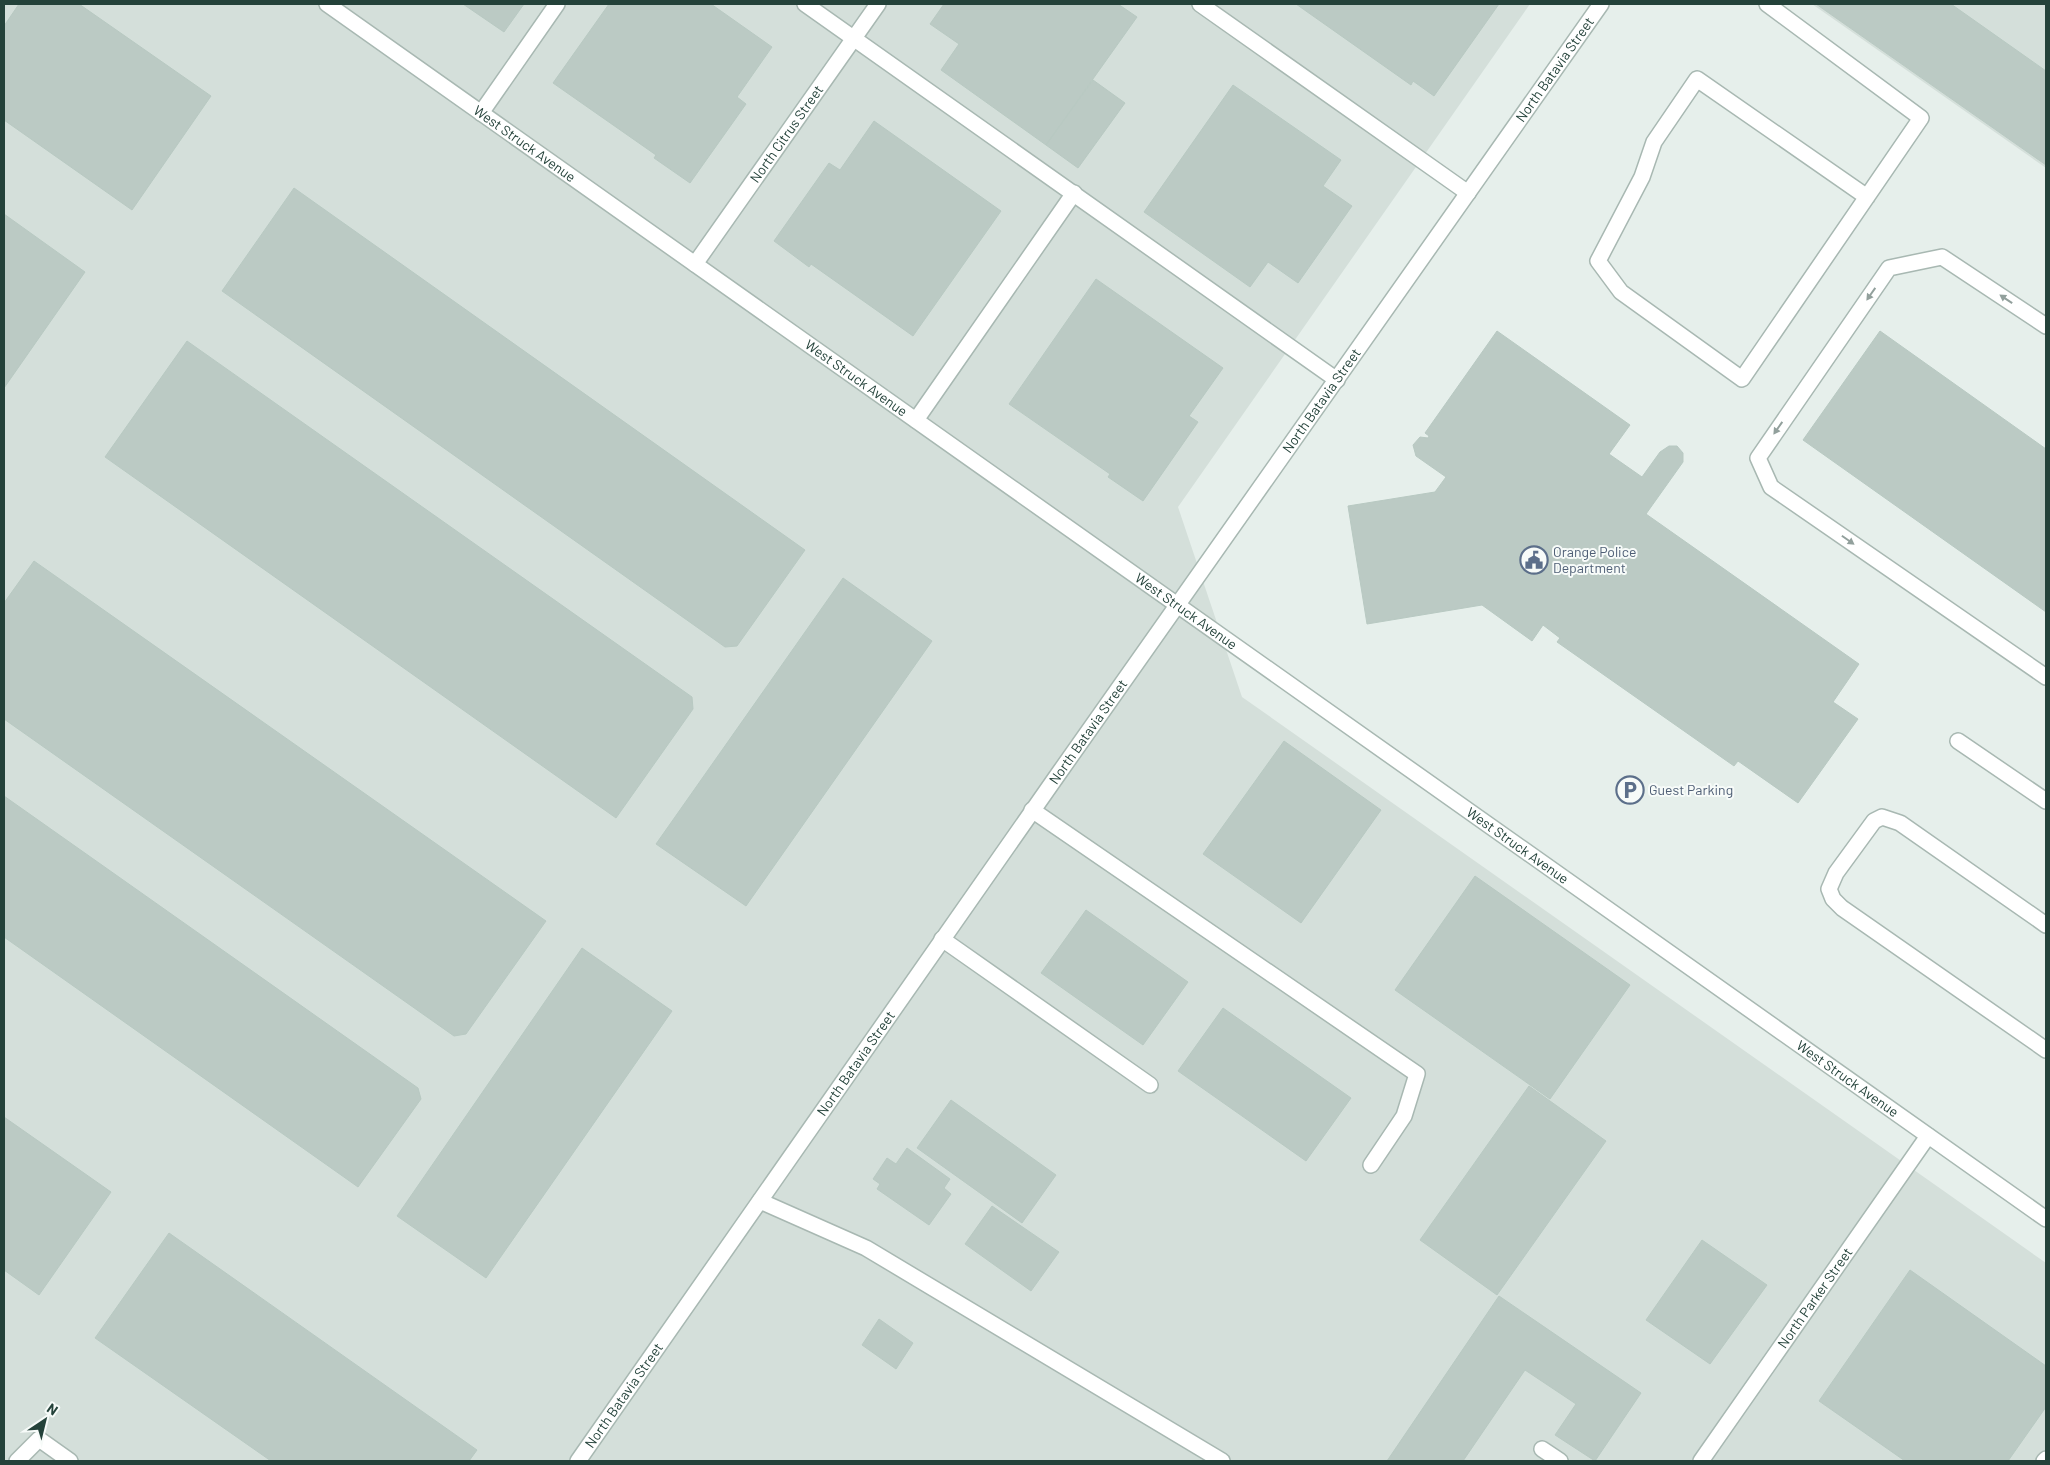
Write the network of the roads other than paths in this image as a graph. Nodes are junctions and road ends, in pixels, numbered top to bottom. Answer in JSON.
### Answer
{"nodes":[{"id":1,"x":327,"y":4,"type":"edge"},
{"id":2,"x":557,"y":4,"type":"edge"},
{"id":3,"x":805,"y":4,"type":"edge"},
{"id":4,"x":878,"y":4,"type":"edge"},
{"id":5,"x":1200,"y":4,"type":"edge"},
{"id":6,"x":1601,"y":4,"type":"edge"},
{"id":7,"x":1767,"y":4,"type":"edge"},
{"id":8,"x":1221,"y":10,"type":"edge"},
{"id":9,"x":854,"y":38,"type":"junction"},
{"id":10,"x":480,"y":113,"type":"junction"},
{"id":11,"x":1074,"y":193,"type":"junction"},
{"id":12,"x":1468,"y":193,"type":"junction"},
{"id":13,"x":1867,"y":197,"type":"junction"},
{"id":14,"x":695,"y":264,"type":"junction"},
{"id":15,"x":2046,"y":326,"type":"edge"},
{"id":16,"x":1337,"y":380,"type":"junction"},
{"id":17,"x":916,"y":420,"type":"junction"},
{"id":18,"x":1178,"y":605,"type":"junction"},
{"id":19,"x":2046,"y":677,"type":"edge"},
{"id":20,"x":1958,"y":741,"type":"dead end"},
{"id":21,"x":2046,"y":801,"type":"edge"},
{"id":22,"x":1032,"y":810,"type":"junction"},
{"id":23,"x":2046,"y":925,"type":"edge"},
{"id":24,"x":942,"y":939,"type":"junction"},
{"id":25,"x":2046,"y":1050,"type":"edge"},
{"id":26,"x":1150,"y":1085,"type":"dead end"},
{"id":27,"x":1928,"y":1136,"type":"junction"},
{"id":28,"x":1372,"y":1165,"type":"dead end"},
{"id":29,"x":760,"y":1201,"type":"junction"},
{"id":30,"x":2046,"y":1219,"type":"edge"},
{"id":31,"x":1542,"y":1449,"type":"dead end"},
{"id":32,"x":17,"y":1461,"type":"edge"},
{"id":33,"x":70,"y":1461,"type":"edge"},
{"id":34,"x":578,"y":1461,"type":"edge"},
{"id":35,"x":1222,"y":1461,"type":"edge"},
{"id":36,"x":1560,"y":1461,"type":"edge"},
{"id":37,"x":1701,"y":1461,"type":"edge"}],
"edges":[{"from":1,"to":10,"type":"street","name":"West Struck Avenue"},
{"from":2,"to":10,"type":"street"},
{"from":3,"to":9,"type":"street"},
{"from":4,"to":9,"type":"street","name":"North Citrus Street"},
{"from":5,"to":8,"type":"street"},
{"from":6,"to":12,"type":"street","name":"North Batavia Street"},
{"from":7,"to":13,"type":"street"},
{"from":8,"to":12,"type":"street"},
{"from":9,"to":11,"type":"street"},
{"from":9,"to":14,"type":"street","name":"North Citrus Street"},
{"from":10,"to":14,"type":"street","name":"West Struck Avenue"},
{"from":11,"to":16,"type":"street"},
{"from":11,"to":17,"type":"street"},
{"from":12,"to":16,"type":"street","name":"North Batavia Street"},
{"from":13,"to":13,"type":"street"},
{"from":14,"to":17,"type":"street","name":"West Struck Avenue"},
{"from":15,"to":19,"type":"street","one_way":true},
{"from":16,"to":18,"type":"street","name":"North Batavia Street"},
{"from":17,"to":18,"type":"street","name":"West Struck Avenue"},
{"from":18,"to":22,"type":"street","name":"North Batavia Street"},
{"from":18,"to":27,"type":"street","name":"West Struck Avenue"},
{"from":20,"to":21,"type":"street"},
{"from":22,"to":24,"type":"street","name":"North Batavia Street"},
{"from":22,"to":28,"type":"street"},
{"from":23,"to":25,"type":"street"},
{"from":24,"to":26,"type":"street"},
{"from":24,"to":29,"type":"street","name":"North Batavia Street"},
{"from":27,"to":30,"type":"street","name":"West Struck Avenue"},
{"from":27,"to":37,"type":"street","name":"North Parker Street"},
{"from":29,"to":34,"type":"street","name":"North Batavia Street"},
{"from":29,"to":35,"type":"street"},
{"from":31,"to":36,"type":"street"},
{"from":32,"to":33,"type":"street"}]}
